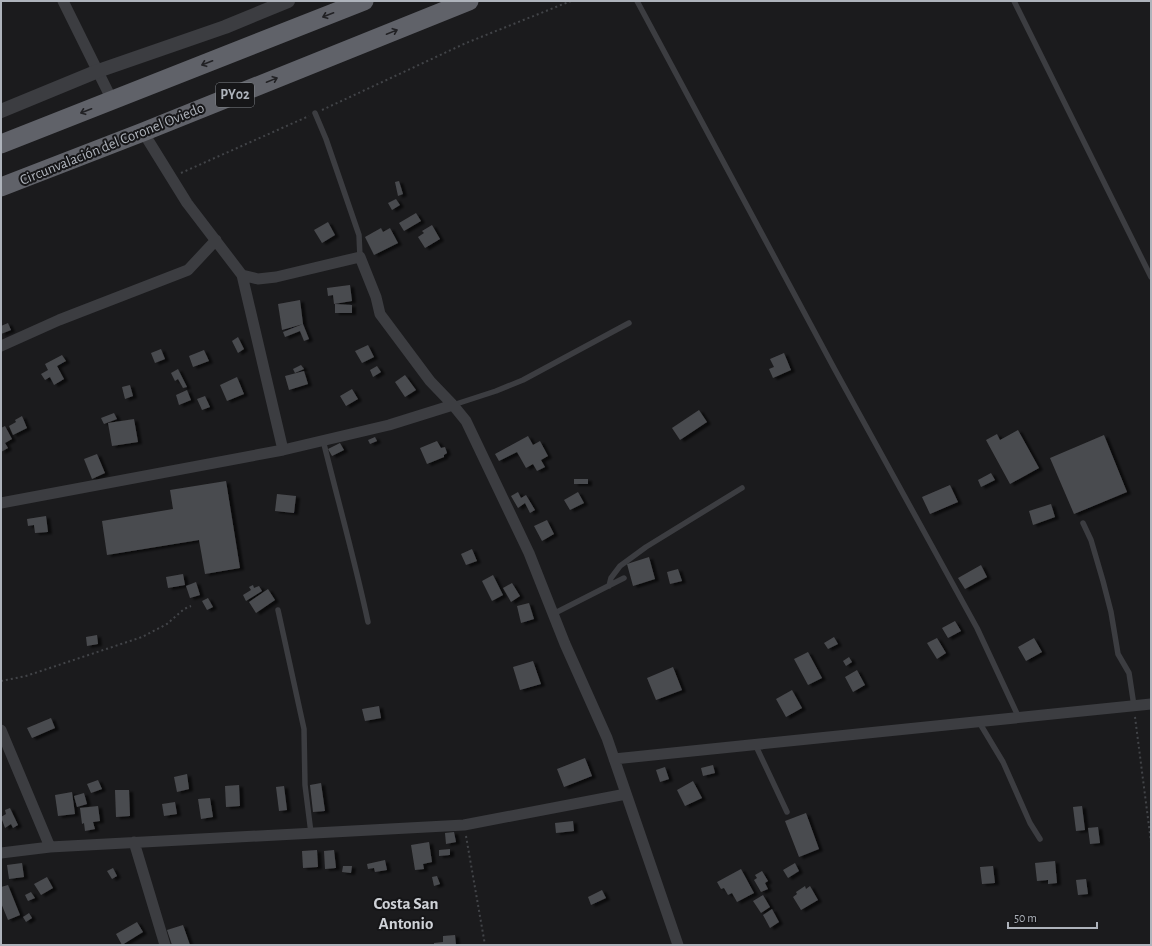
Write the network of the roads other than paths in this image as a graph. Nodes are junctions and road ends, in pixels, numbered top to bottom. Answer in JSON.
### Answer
{"nodes":[{"id":1,"x":63,"y":1,"type":"edge"},
{"id":2,"x":288,"y":1,"type":"edge"},
{"id":3,"x":364,"y":1,"type":"edge"},
{"id":4,"x":468,"y":1,"type":"edge"},
{"id":5,"x":637,"y":1,"type":"edge"},
{"id":6,"x":1014,"y":1,"type":"edge"},
{"id":7,"x":98,"y":71,"type":"junction"},
{"id":8,"x":112,"y":100,"type":"junction"},
{"id":9,"x":1,"y":111,"type":"edge"},
{"id":10,"x":315,"y":113,"type":"road end"},
{"id":11,"x":142,"y":132,"type":"junction"},
{"id":12,"x":1,"y":144,"type":"edge"},
{"id":13,"x":1,"y":187,"type":"edge"},
{"id":14,"x":216,"y":240,"type":"junction"},
{"id":15,"x":360,"y":257,"type":"junction"},
{"id":16,"x":242,"y":275,"type":"junction"},
{"id":17,"x":1151,"y":277,"type":"edge"},
{"id":18,"x":629,"y":323,"type":"dead end"},
{"id":19,"x":1,"y":346,"type":"edge"},
{"id":20,"x":453,"y":405,"type":"junction"},
{"id":21,"x":323,"y":440,"type":"junction"},
{"id":22,"x":283,"y":450,"type":"junction"},
{"id":23,"x":742,"y":488,"type":"dead end"},
{"id":24,"x":1,"y":503,"type":"edge"},
{"id":25,"x":1083,"y":523,"type":"dead end"},
{"id":26,"x":624,"y":578,"type":"dead end"},
{"id":27,"x":609,"y":586,"type":"junction"},
{"id":28,"x":278,"y":610,"type":"dead end"},
{"id":29,"x":553,"y":614,"type":"junction"},
{"id":30,"x":368,"y":622,"type":"dead end"},
{"id":31,"x":1151,"y":704,"type":"edge"},
{"id":32,"x":1134,"y":706,"type":"junction"},
{"id":33,"x":1019,"y":718,"type":"junction"},
{"id":34,"x":979,"y":722,"type":"junction"},
{"id":35,"x":1,"y":730,"type":"edge"},
{"id":36,"x":755,"y":744,"type":"junction"},
{"id":37,"x":614,"y":758,"type":"junction"},
{"id":38,"x":626,"y":794,"type":"junction"},
{"id":39,"x":787,"y":812,"type":"dead end"},
{"id":40,"x":311,"y":833,"type":"junction"},
{"id":41,"x":1040,"y":839,"type":"dead end"},
{"id":42,"x":134,"y":842,"type":"junction"},
{"id":43,"x":50,"y":847,"type":"junction"},
{"id":44,"x":1,"y":853,"type":"edge"},
{"id":45,"x":164,"y":945,"type":"edge"},
{"id":46,"x":678,"y":945,"type":"edge"}],
"edges":[{"from":1,"to":7,"type":"street"},
{"from":2,"to":7,"type":"street"},
{"from":3,"to":8,"type":"highway","number":"PY02","one_way":true},
{"from":11,"to":4,"type":"highway","name":"Circunvalación del Coronel Oviedo","number":"PY02","one_way":true},
{"from":5,"to":33,"type":"lane"},
{"from":6,"to":17,"type":"lane"},
{"from":7,"to":8,"type":"street"},
{"from":7,"to":9,"type":"street"},
{"from":8,"to":12,"type":"highway","number":"PY02","one_way":true},
{"from":10,"to":15,"type":"lane"},
{"from":11,"to":13,"type":"highway","name":"Circunvalación del Coronel Oviedo","number":"PY02"},
{"from":11,"to":14,"type":"street"},
{"from":14,"to":16,"type":"street"},
{"from":14,"to":19,"type":"street"},
{"from":15,"to":16,"type":"street"},
{"from":15,"to":20,"type":"street"},
{"from":16,"to":22,"type":"street"},
{"from":18,"to":20,"type":"lane"},
{"from":20,"to":21,"type":"street"},
{"from":20,"to":29,"type":"street"},
{"from":21,"to":22,"type":"street"},
{"from":21,"to":30,"type":"lane"},
{"from":22,"to":24,"type":"street"},
{"from":23,"to":27,"type":"lane"},
{"from":25,"to":32,"type":"lane"},
{"from":26,"to":27,"type":"lane"},
{"from":27,"to":29,"type":"lane"},
{"from":28,"to":40,"type":"lane"},
{"from":29,"to":37,"type":"street"},
{"from":31,"to":32,"type":"street"},
{"from":32,"to":33,"type":"street"},
{"from":33,"to":34,"type":"street"},
{"from":34,"to":36,"type":"street"},
{"from":34,"to":41,"type":"lane"},
{"from":35,"to":43,"type":"street"},
{"from":36,"to":37,"type":"street"},
{"from":36,"to":39,"type":"lane"},
{"from":37,"to":38,"type":"street"},
{"from":38,"to":40,"type":"street"},
{"from":38,"to":46,"type":"street"},
{"from":40,"to":42,"type":"street"},
{"from":42,"to":43,"type":"street"},
{"from":42,"to":45,"type":"street"},
{"from":43,"to":44,"type":"street"}]}
